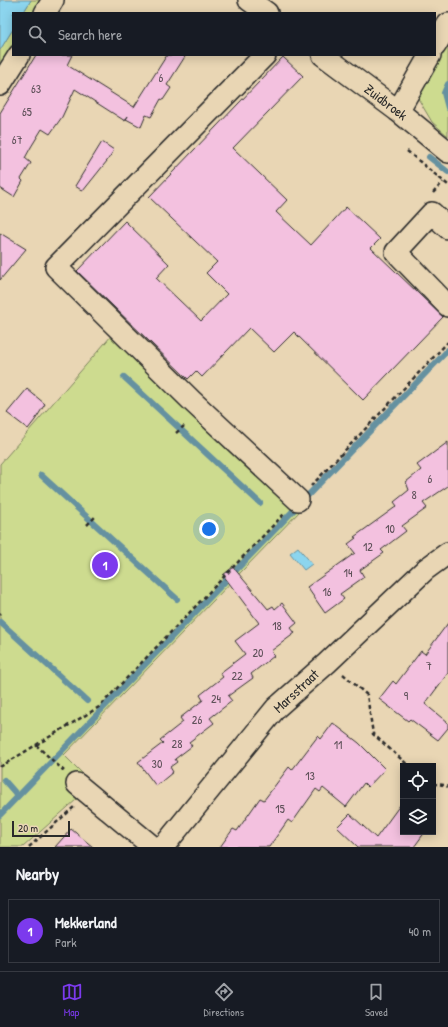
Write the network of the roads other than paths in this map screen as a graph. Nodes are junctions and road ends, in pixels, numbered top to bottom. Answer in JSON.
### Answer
{"nodes":[{"id":1,"x":53,"y":0,"type":"edge"},
{"id":2,"x":249,"y":0,"type":"edge"},
{"id":3,"x":46,"y":12,"type":"edge"},
{"id":4,"x":265,"y":12,"type":"edge"},
{"id":5,"x":448,"y":24,"type":"edge"},
{"id":6,"x":436,"y":44,"type":"edge"},
{"id":7,"x":18,"y":56,"type":"edge"},
{"id":8,"x":264,"y":56,"type":"edge"},
{"id":9,"x":324,"y":56,"type":"edge"},
{"id":10,"x":429,"y":56,"type":"edge"},
{"id":11,"x":0,"y":85,"type":"edge"},
{"id":12,"x":398,"y":111,"type":"junction"},
{"id":13,"x":448,"y":152,"type":"edge"},
{"id":14,"x":448,"y":228,"type":"edge"},
{"id":15,"x":448,"y":306,"type":"edge"},
{"id":16,"x":298,"y":500,"type":"road end"},
{"id":17,"x":448,"y":553,"type":"edge"},
{"id":18,"x":83,"y":789,"type":"road end"},
{"id":19,"x":153,"y":847,"type":"edge"},
{"id":20,"x":162,"y":847,"type":"edge"}],
"edges":[{"from":1,"to":3,"type":"street"},
{"from":2,"to":4,"type":"street"},
{"from":5,"to":6,"type":"street"},
{"from":7,"to":11,"type":"street"},
{"from":8,"to":16,"type":"street"},
{"from":9,"to":12,"type":"street","name":"Zuidbroek"},
{"from":10,"to":12,"type":"street"},
{"from":12,"to":13,"type":"street","name":"Zuidbroek"},
{"from":14,"to":15,"type":"street"},
{"from":17,"to":20,"type":"street","name":"Marsstraat"},
{"from":18,"to":19,"type":"street"}]}
